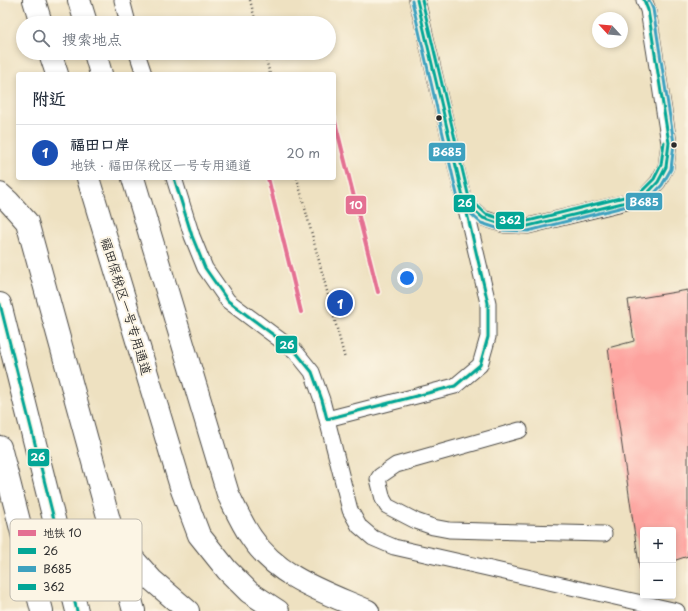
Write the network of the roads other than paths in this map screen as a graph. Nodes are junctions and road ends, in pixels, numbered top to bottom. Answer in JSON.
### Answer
{"nodes":[{"id":1,"x":34,"y":0,"type":"edge"},
{"id":2,"x":79,"y":0,"type":"edge"},
{"id":3,"x":122,"y":0,"type":"edge"},
{"id":4,"x":417,"y":0,"type":"edge"},
{"id":5,"x":644,"y":0,"type":"edge"},
{"id":6,"x":39,"y":16,"type":"edge"},
{"id":7,"x":84,"y":16,"type":"edge"},
{"id":8,"x":126,"y":16,"type":"edge"},
{"id":9,"x":52,"y":60,"type":"edge"},
{"id":10,"x":97,"y":60,"type":"edge"},
{"id":11,"x":139,"y":60,"type":"edge"},
{"id":12,"x":56,"y":72,"type":"edge"},
{"id":13,"x":100,"y":72,"type":"edge"},
{"id":14,"x":143,"y":72,"type":"edge"},
{"id":15,"x":89,"y":180,"type":"edge"},
{"id":16,"x":134,"y":180,"type":"edge"},
{"id":17,"x":175,"y":180,"type":"edge"},
{"id":18,"x":0,"y":194,"type":"edge"},
{"id":19,"x":464,"y":201,"type":"junction"},
{"id":20,"x":0,"y":304,"type":"edge"},
{"id":21,"x":327,"y":419,"type":"junction"},
{"id":22,"x":520,"y":430,"type":"dead end"},
{"id":23,"x":0,"y":446,"type":"edge"},
{"id":24,"x":19,"y":519,"type":"edge"},
{"id":25,"x":55,"y":519,"type":"edge"},
{"id":26,"x":109,"y":519,"type":"edge"},
{"id":27,"x":604,"y":534,"type":"dead end"},
{"id":28,"x":142,"y":569,"type":"edge"},
{"id":29,"x":39,"y":601,"type":"edge"},
{"id":30,"x":75,"y":601,"type":"edge"},
{"id":31,"x":131,"y":601,"type":"edge"},
{"id":32,"x":42,"y":611,"type":"edge"},
{"id":33,"x":78,"y":611,"type":"edge"},
{"id":34,"x":134,"y":611,"type":"edge"},
{"id":35,"x":188,"y":611,"type":"edge"},
{"id":36,"x":278,"y":611,"type":"edge"},
{"id":37,"x":368,"y":611,"type":"edge"},
{"id":38,"x":677,"y":611,"type":"edge"}],
"edges":[{"from":1,"to":6,"type":"main road"},
{"from":2,"to":7,"type":"main road"},
{"from":3,"to":8,"type":"lane"},
{"from":4,"to":19,"type":"lane"},
{"from":5,"to":19,"type":"lane"},
{"from":9,"to":12,"type":"main road"},
{"from":10,"to":13,"type":"main road"},
{"from":11,"to":14,"type":"lane"},
{"from":15,"to":36,"type":"main road","name":"福田保税区一号专用通道"},
{"from":16,"to":37,"type":"main road"},
{"from":17,"to":21,"type":"lane"},
{"from":18,"to":26,"type":"main road"},
{"from":19,"to":21,"type":"lane"},
{"from":20,"to":25,"type":"main road"},
{"from":21,"to":38,"type":"lane"},
{"from":22,"to":27,"type":"lane"},
{"from":23,"to":24,"type":"main road"},
{"from":28,"to":35,"type":"main road"},
{"from":29,"to":32,"type":"main road"},
{"from":30,"to":33,"type":"main road"},
{"from":31,"to":34,"type":"main road"}]}
